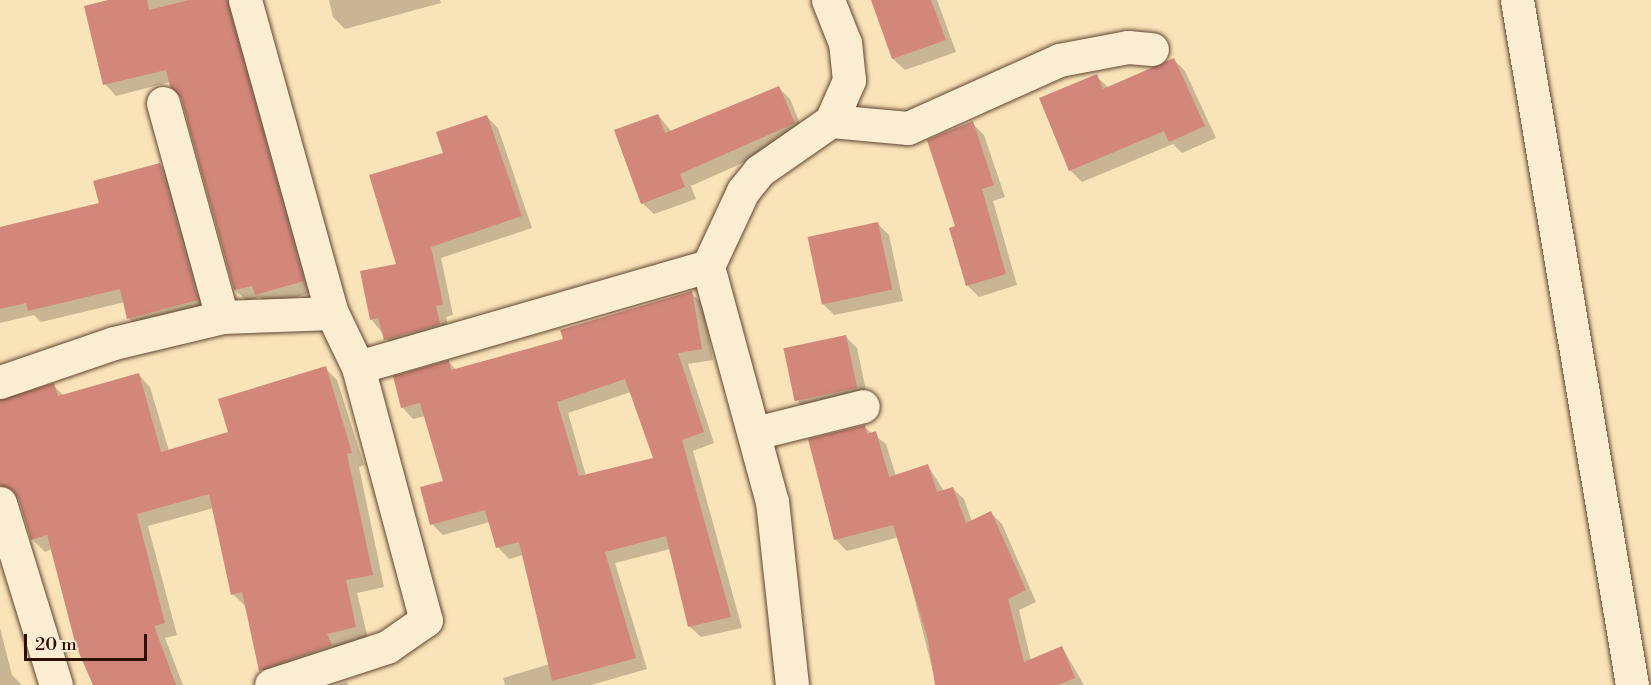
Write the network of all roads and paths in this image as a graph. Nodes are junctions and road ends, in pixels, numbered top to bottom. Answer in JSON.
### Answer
{"nodes":[{"id":1,"x":245,"y":0,"type":"edge"},
{"id":2,"x":828,"y":0,"type":"edge"},
{"id":3,"x":1517,"y":0,"type":"edge"},
{"id":4,"x":1152,"y":49,"type":"dead end"},
{"id":5,"x":163,"y":103,"type":"dead end"},
{"id":6,"x":831,"y":121,"type":"junction"},
{"id":7,"x":708,"y":266,"type":"junction"},
{"id":8,"x":332,"y":313,"type":"junction"},
{"id":9,"x":222,"y":317,"type":"junction"},
{"id":10,"x":358,"y":367,"type":"junction"},
{"id":11,"x":0,"y":382,"type":"edge"},
{"id":12,"x":863,"y":406,"type":"dead end"},
{"id":13,"x":755,"y":433,"type":"junction"},
{"id":14,"x":0,"y":503,"type":"edge"},
{"id":15,"x":56,"y":685,"type":"edge"},
{"id":16,"x":271,"y":685,"type":"edge"},
{"id":17,"x":792,"y":685,"type":"edge"},
{"id":18,"x":1632,"y":685,"type":"edge"}],
"edges":[{"from":1,"to":8,"type":"street"},
{"from":2,"to":6,"type":"street"},
{"from":3,"to":18,"type":"street"},
{"from":4,"to":6,"type":"street"},
{"from":5,"to":9,"type":"street"},
{"from":6,"to":7,"type":"street"},
{"from":7,"to":10,"type":"street"},
{"from":7,"to":13,"type":"street"},
{"from":8,"to":9,"type":"street"},
{"from":8,"to":10,"type":"street"},
{"from":9,"to":11,"type":"street"},
{"from":10,"to":16,"type":"street"},
{"from":12,"to":13,"type":"street"},
{"from":13,"to":17,"type":"street"},
{"from":14,"to":15,"type":"street"}]}
